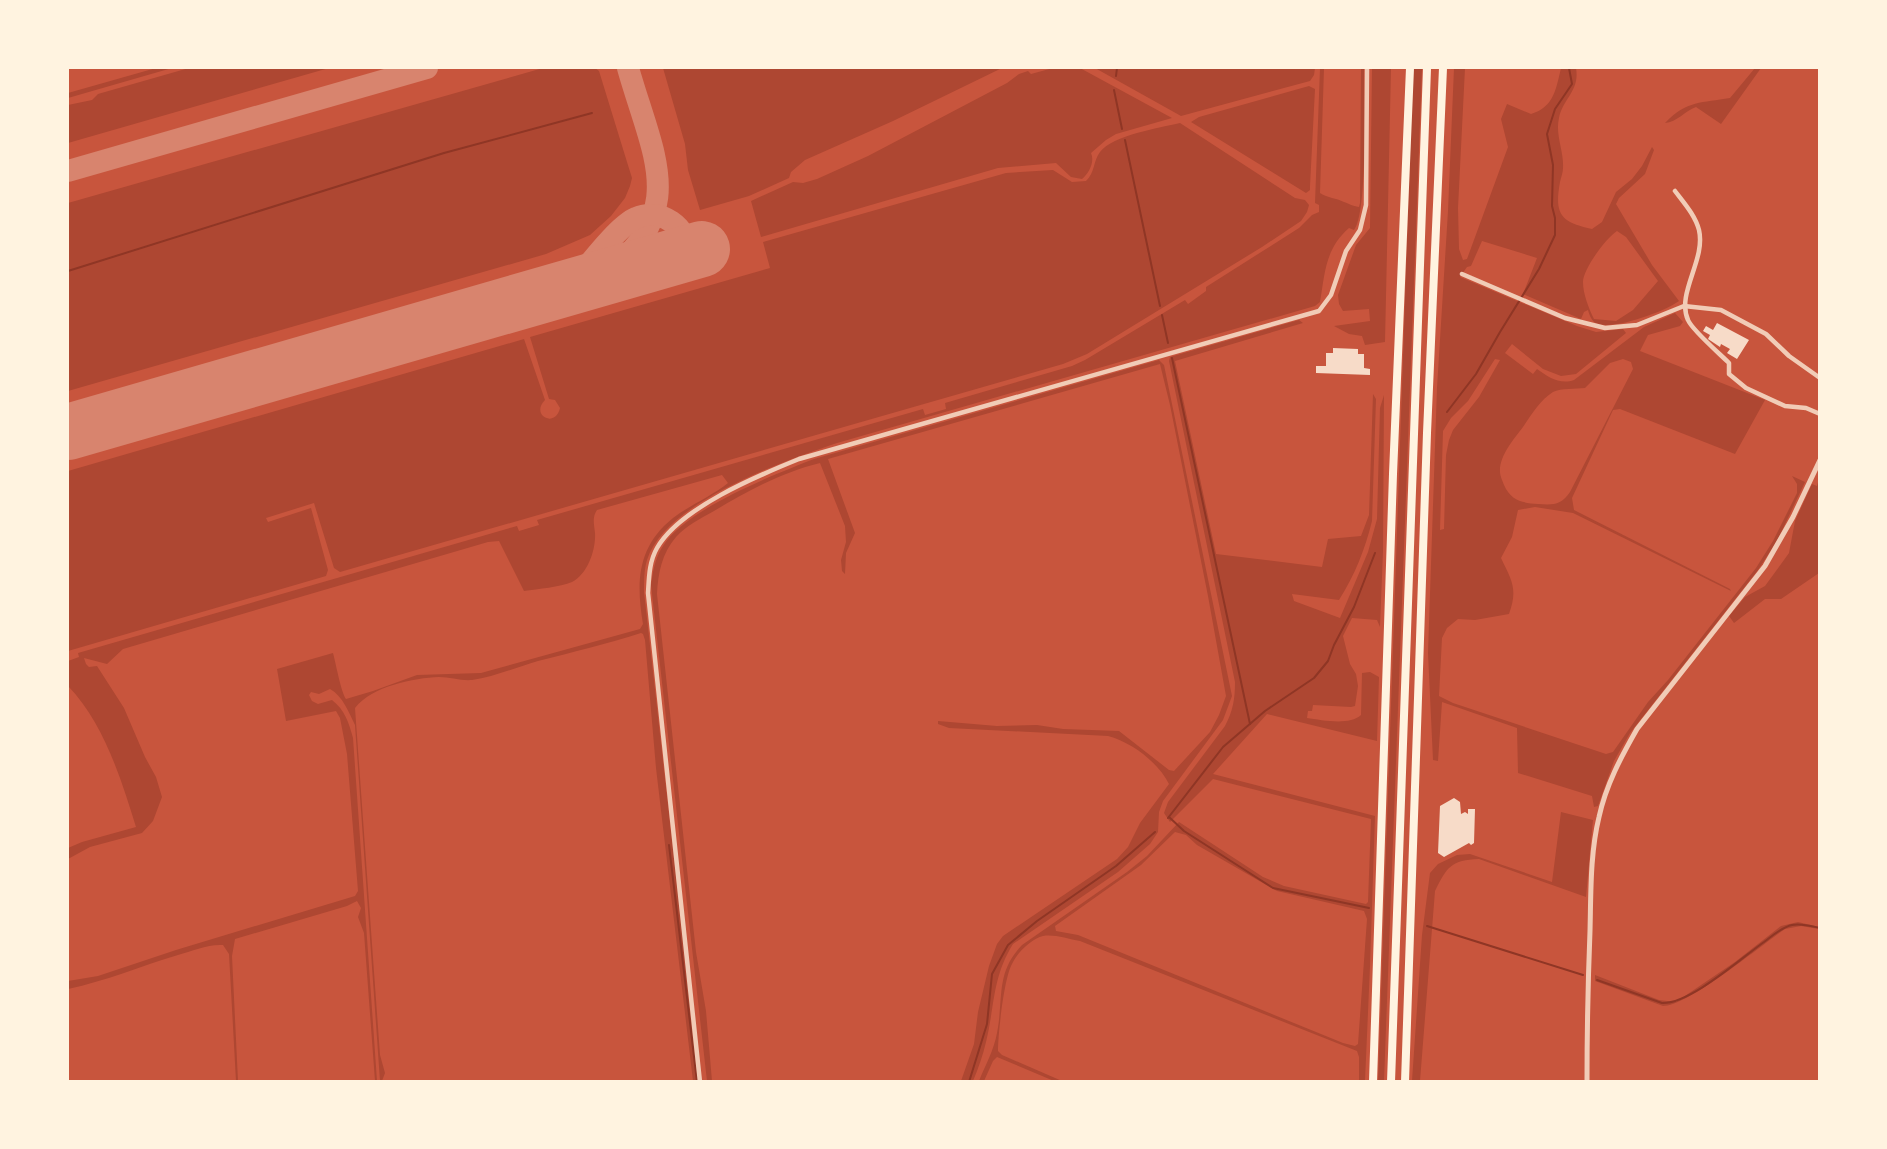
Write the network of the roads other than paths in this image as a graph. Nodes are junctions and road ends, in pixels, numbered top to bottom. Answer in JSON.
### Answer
{"nodes":[{"id":1,"x":1367,"y":68,"type":"edge"},
{"id":2,"x":1410,"y":68,"type":"edge"},
{"id":3,"x":1427,"y":68,"type":"edge"},
{"id":4,"x":1443,"y":68,"type":"edge"},
{"id":5,"x":1676,"y":191,"type":"dead end"},
{"id":6,"x":1462,"y":274,"type":"dead end"},
{"id":7,"x":1684,"y":306,"type":"junction"},
{"id":8,"x":1820,"y":378,"type":"edge"},
{"id":9,"x":1820,"y":414,"type":"edge"},
{"id":10,"x":1820,"y":460,"type":"edge"},
{"id":11,"x":700,"y":1082,"type":"edge"},
{"id":12,"x":1373,"y":1082,"type":"edge"},
{"id":13,"x":1391,"y":1082,"type":"edge"},
{"id":14,"x":1405,"y":1082,"type":"edge"},
{"id":15,"x":1587,"y":1082,"type":"edge"}],
"edges":[{"from":1,"to":11,"type":"street"},
{"from":2,"to":12,"type":"highway"},
{"from":3,"to":13,"type":"highway"},
{"from":4,"to":14,"type":"highway"},
{"from":5,"to":7,"type":"street"},
{"from":6,"to":7,"type":"street"},
{"from":7,"to":8,"type":"street"},
{"from":7,"to":9,"type":"street"},
{"from":10,"to":15,"type":"street"}]}
